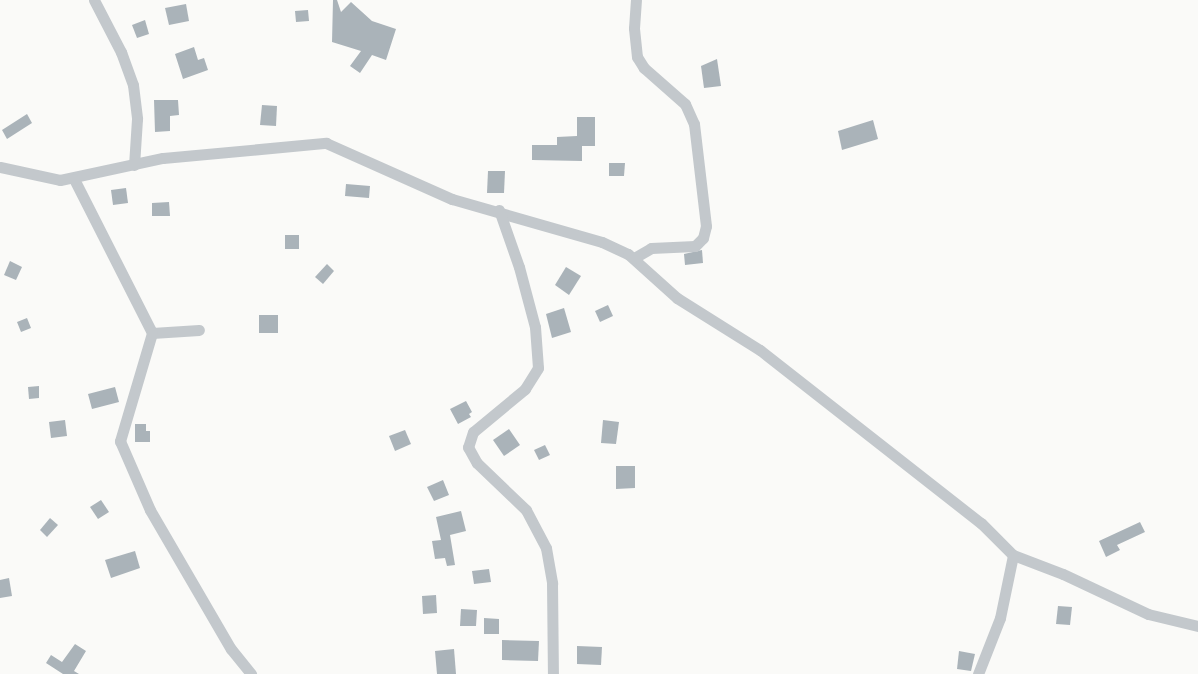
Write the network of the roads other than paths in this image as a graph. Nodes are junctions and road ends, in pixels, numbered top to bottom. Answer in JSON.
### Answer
{"nodes":[{"id":1,"x":94,"y":0,"type":"edge"},
{"id":2,"x":636,"y":0,"type":"edge"},
{"id":3,"x":134,"y":165,"type":"junction"},
{"id":4,"x":0,"y":167,"type":"edge"},
{"id":5,"x":74,"y":179,"type":"junction"},
{"id":6,"x":499,"y":210,"type":"junction"},
{"id":7,"x":634,"y":258,"type":"junction"},
{"id":8,"x":200,"y":330,"type":"dead end"},
{"id":9,"x":152,"y":333,"type":"junction"},
{"id":10,"x":1013,"y":555,"type":"junction"},
{"id":11,"x":1198,"y":626,"type":"edge"},
{"id":12,"x":251,"y":674,"type":"edge"},
{"id":13,"x":553,"y":674,"type":"edge"},
{"id":14,"x":978,"y":674,"type":"edge"}],
"edges":[{"from":1,"to":3,"type":"street"},
{"from":2,"to":7,"type":"street"},
{"from":3,"to":5,"type":"street"},
{"from":3,"to":6,"type":"street"},
{"from":4,"to":5,"type":"street"},
{"from":5,"to":9,"type":"street"},
{"from":6,"to":7,"type":"street"},
{"from":6,"to":13,"type":"street"},
{"from":7,"to":10,"type":"street"},
{"from":8,"to":9,"type":"street"},
{"from":9,"to":12,"type":"street"},
{"from":10,"to":11,"type":"street"},
{"from":10,"to":14,"type":"street"}]}
